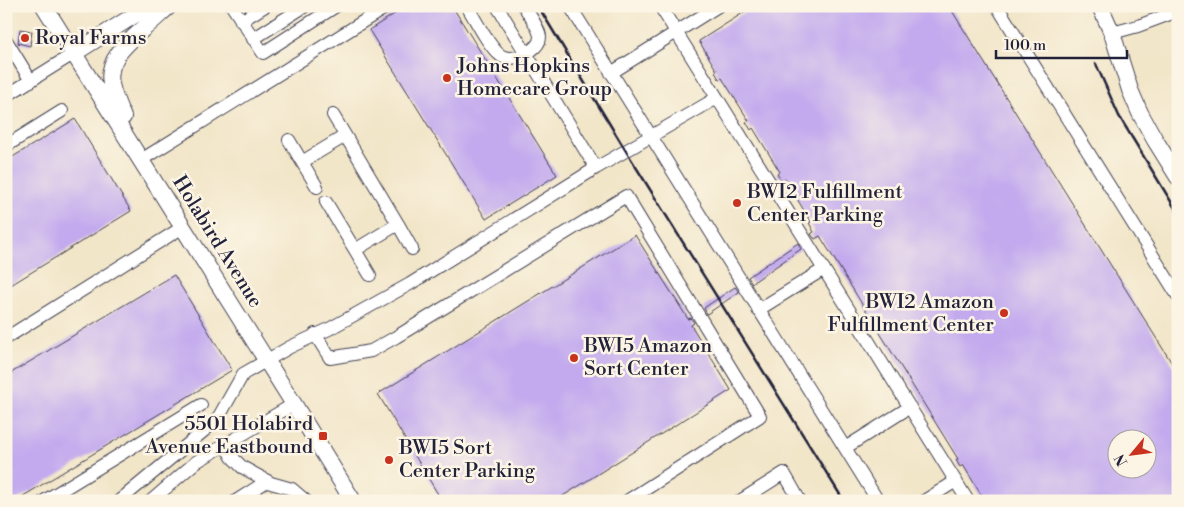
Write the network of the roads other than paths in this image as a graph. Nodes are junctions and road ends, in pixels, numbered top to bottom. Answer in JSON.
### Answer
{"nodes":[{"id":1,"x":44,"y":6,"type":"edge"},
{"id":2,"x":149,"y":6,"type":"edge"},
{"id":3,"x":169,"y":6,"type":"edge"},
{"id":4,"x":232,"y":6,"type":"edge"},
{"id":5,"x":265,"y":6,"type":"edge"},
{"id":6,"x":305,"y":6,"type":"edge"},
{"id":7,"x":336,"y":6,"type":"edge"},
{"id":8,"x":388,"y":6,"type":"edge"},
{"id":9,"x":467,"y":6,"type":"edge"},
{"id":10,"x":497,"y":6,"type":"edge"},
{"id":11,"x":524,"y":6,"type":"edge"},
{"id":12,"x":570,"y":6,"type":"edge"},
{"id":13,"x":660,"y":6,"type":"edge"},
{"id":14,"x":718,"y":6,"type":"edge"},
{"id":15,"x":997,"y":6,"type":"edge"},
{"id":16,"x":1100,"y":6,"type":"edge"},
{"id":17,"x":698,"y":11,"type":"edge"},
{"id":18,"x":1178,"y":12,"type":"edge"},
{"id":19,"x":241,"y":21,"type":"junction"},
{"id":20,"x":676,"y":32,"type":"junction"},
{"id":21,"x":1112,"y":33,"type":"junction"},
{"id":22,"x":253,"y":39,"type":"junction"},
{"id":23,"x":6,"y":40,"type":"edge"},
{"id":24,"x":74,"y":54,"type":"junction"},
{"id":25,"x":527,"y":54,"type":"junction"},
{"id":26,"x":611,"y":73,"type":"junction"},
{"id":27,"x":31,"y":81,"type":"junction"},
{"id":28,"x":6,"y":96,"type":"edge"},
{"id":29,"x":717,"y":98,"type":"junction"},
{"id":30,"x":62,"y":111,"type":"dead end"},
{"id":31,"x":333,"y":115,"type":"dead end"},
{"id":32,"x":345,"y":136,"type":"junction"},
{"id":33,"x":650,"y":137,"type":"junction"},
{"id":34,"x":290,"y":140,"type":"dead end"},
{"id":35,"x":6,"y":146,"type":"edge"},
{"id":36,"x":141,"y":160,"type":"junction"},
{"id":37,"x":302,"y":162,"type":"junction"},
{"id":38,"x":596,"y":168,"type":"junction"},
{"id":39,"x":1178,"y":177,"type":"edge"},
{"id":40,"x":317,"y":187,"type":"dead end"},
{"id":41,"x":326,"y":202,"type":"dead end"},
{"id":42,"x":398,"y":224,"type":"junction"},
{"id":43,"x":183,"y":227,"type":"junction"},
{"id":44,"x":412,"y":249,"type":"dead end"},
{"id":45,"x":355,"y":250,"type":"junction"},
{"id":46,"x":824,"y":269,"type":"junction"},
{"id":47,"x":370,"y":275,"type":"dead end"},
{"id":48,"x":1178,"y":296,"type":"edge"},
{"id":49,"x":758,"y":310,"type":"junction"},
{"id":50,"x":315,"y":334,"type":"junction"},
{"id":51,"x":6,"y":338,"type":"edge"},
{"id":52,"x":267,"y":360,"type":"junction"},
{"id":53,"x":201,"y":404,"type":"dead end"},
{"id":54,"x":294,"y":404,"type":"junction"},
{"id":55,"x":910,"y":407,"type":"junction"},
{"id":56,"x":225,"y":444,"type":"junction"},
{"id":57,"x":845,"y":448,"type":"junction"},
{"id":58,"x":268,"y":481,"type":"junction"},
{"id":59,"x":956,"y":481,"type":"junction"},
{"id":60,"x":931,"y":499,"type":"edge"},
{"id":61,"x":44,"y":501,"type":"edge"},
{"id":62,"x":119,"y":501,"type":"edge"},
{"id":63,"x":151,"y":501,"type":"edge"},
{"id":64,"x":236,"y":501,"type":"edge"},
{"id":65,"x":306,"y":501,"type":"edge"},
{"id":66,"x":353,"y":501,"type":"edge"},
{"id":67,"x":627,"y":501,"type":"edge"},
{"id":68,"x":740,"y":501,"type":"edge"},
{"id":69,"x":800,"y":501,"type":"edge"},
{"id":70,"x":878,"y":501,"type":"edge"},
{"id":71,"x":968,"y":501,"type":"edge"}],
"edges":[{"from":1,"to":24,"type":"main road","name":"Holabird Avenue"},
{"from":2,"to":24,"type":"main road"},
{"from":3,"to":36,"type":"main road"},
{"from":4,"to":19,"type":"street"},
{"from":5,"to":19,"type":"street"},
{"from":6,"to":22,"type":"street"},
{"from":7,"to":22,"type":"street"},
{"from":8,"to":36,"type":"street"},
{"from":9,"to":25,"type":"street"},
{"from":10,"to":25,"type":"street"},
{"from":11,"to":25,"type":"street"},
{"from":12,"to":26,"type":"street"},
{"from":13,"to":20,"type":"street"},
{"from":14,"to":17,"type":"street"},
{"from":15,"to":48,"type":"street"},
{"from":16,"to":21,"type":"main road"},
{"from":17,"to":20,"type":"street"},
{"from":18,"to":21,"type":"street"},
{"from":19,"to":22,"type":"street"},
{"from":20,"to":26,"type":"street"},
{"from":20,"to":29,"type":"street"},
{"from":21,"to":39,"type":"main road"},
{"from":23,"to":27,"type":"street"},
{"from":24,"to":27,"type":"street"},
{"from":24,"to":36,"type":"main road","name":"Holabird Avenue"},
{"from":25,"to":38,"type":"street"},
{"from":26,"to":33,"type":"street"},
{"from":27,"to":28,"type":"street"},
{"from":29,"to":33,"type":"street"},
{"from":29,"to":46,"type":"street"},
{"from":30,"to":35,"type":"street"},
{"from":31,"to":32,"type":"street"},
{"from":32,"to":37,"type":"street"},
{"from":32,"to":42,"type":"street"},
{"from":33,"to":38,"type":"street"},
{"from":33,"to":49,"type":"street"},
{"from":34,"to":37,"type":"street"},
{"from":36,"to":43,"type":"main road","name":"Holabird Avenue"},
{"from":37,"to":40,"type":"street"},
{"from":38,"to":50,"type":"street"},
{"from":41,"to":45,"type":"street"},
{"from":42,"to":44,"type":"street"},
{"from":42,"to":45,"type":"street"},
{"from":43,"to":51,"type":"street"},
{"from":43,"to":52,"type":"main road","name":"Holabird Avenue"},
{"from":45,"to":47,"type":"street"},
{"from":46,"to":49,"type":"street"},
{"from":46,"to":55,"type":"street"},
{"from":49,"to":57,"type":"street"},
{"from":50,"to":52,"type":"street"},
{"from":50,"to":67,"type":"street"},
{"from":52,"to":54,"type":"main road","name":"Holabird Avenue"},
{"from":52,"to":62,"type":"street"},
{"from":53,"to":61,"type":"street"},
{"from":54,"to":56,"type":"street"},
{"from":54,"to":66,"type":"main road","name":"Holabird Avenue"},
{"from":55,"to":57,"type":"street"},
{"from":55,"to":59,"type":"street"},
{"from":56,"to":58,"type":"street"},
{"from":56,"to":63,"type":"street"},
{"from":57,"to":70,"type":"street"},
{"from":58,"to":64,"type":"street"},
{"from":58,"to":65,"type":"street"},
{"from":59,"to":60,"type":"street"},
{"from":59,"to":71,"type":"street"},
{"from":68,"to":69,"type":"street"}]}
